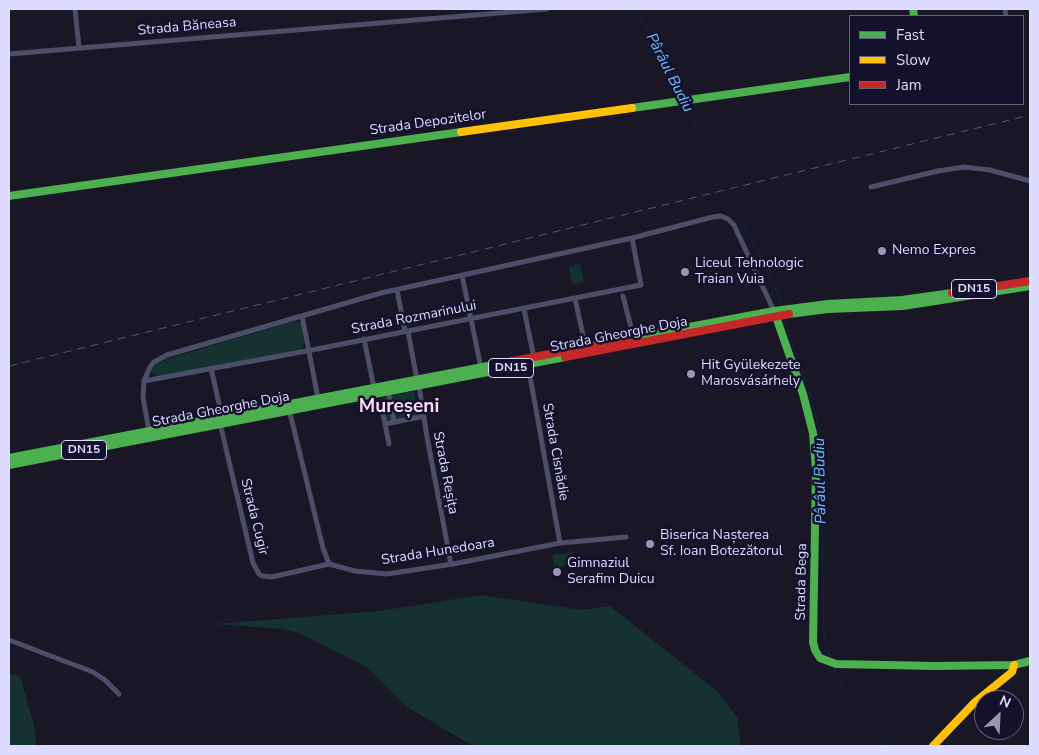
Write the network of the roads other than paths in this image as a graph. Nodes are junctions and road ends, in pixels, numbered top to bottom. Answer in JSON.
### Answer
{"nodes":[{"id":1,"x":76,"y":9,"type":"edge"},
{"id":2,"x":547,"y":9,"type":"edge"},
{"id":3,"x":79,"y":48,"type":"junction"},
{"id":4,"x":9,"y":54,"type":"edge"},
{"id":5,"x":849,"y":77,"type":"edge"},
{"id":6,"x":1030,"y":181,"type":"edge"},
{"id":7,"x":871,"y":187,"type":"dead end"},
{"id":8,"x":9,"y":196,"type":"edge"},
{"id":9,"x":632,"y":238,"type":"junction"},
{"id":10,"x":462,"y":275,"type":"junction"},
{"id":11,"x":1030,"y":281,"type":"edge"},
{"id":12,"x":1030,"y":286,"type":"edge"},
{"id":13,"x":397,"y":290,"type":"junction"},
{"id":14,"x":623,"y":296,"type":"dead end"},
{"id":15,"x":575,"y":299,"type":"junction"},
{"id":16,"x":524,"y":309,"type":"junction"},
{"id":17,"x":779,"y":313,"type":"junction"},
{"id":18,"x":302,"y":316,"type":"junction"},
{"id":19,"x":471,"y":318,"type":"junction"},
{"id":20,"x":406,"y":331,"type":"junction"},
{"id":21,"x":364,"y":339,"type":"junction"},
{"id":22,"x":635,"y":341,"type":"junction"},
{"id":23,"x":586,"y":348,"type":"junction"},
{"id":24,"x":309,"y":350,"type":"junction"},
{"id":25,"x":534,"y":358,"type":"junction"},
{"id":26,"x":528,"y":365,"type":"junction"},
{"id":27,"x":211,"y":368,"type":"junction"},
{"id":28,"x":481,"y":368,"type":"junction"},
{"id":29,"x":144,"y":381,"type":"junction"},
{"id":30,"x":373,"y":383,"type":"dead end"},
{"id":31,"x":418,"y":383,"type":"junction"},
{"id":32,"x":389,"y":395,"type":"dead end"},
{"id":33,"x":318,"y":398,"type":"junction"},
{"id":34,"x":380,"y":402,"type":"dead end"},
{"id":35,"x":288,"y":407,"type":"junction"},
{"id":36,"x":420,"y":417,"type":"dead end"},
{"id":37,"x":221,"y":420,"type":"junction"},
{"id":38,"x":394,"y":422,"type":"junction"},
{"id":39,"x":385,"y":424,"type":"junction"},
{"id":40,"x":149,"y":431,"type":"junction"},
{"id":41,"x":389,"y":444,"type":"dead end"},
{"id":42,"x":9,"y":458,"type":"edge"},
{"id":43,"x":9,"y":465,"type":"edge"},
{"id":44,"x":626,"y":537,"type":"dead end"},
{"id":45,"x":560,"y":543,"type":"junction"},
{"id":46,"x":329,"y":564,"type":"junction"},
{"id":47,"x":451,"y":564,"type":"junction"},
{"id":48,"x":9,"y":640,"type":"edge"},
{"id":49,"x":1030,"y":661,"type":"edge"},
{"id":50,"x":1014,"y":665,"type":"junction"},
{"id":51,"x":119,"y":694,"type":"dead end"},
{"id":52,"x":933,"y":746,"type":"edge"}],
"edges":[{"from":1,"to":3,"type":"street"},
{"from":2,"to":3,"type":"street","name":"Strada Băneasa"},
{"from":3,"to":4,"type":"street","name":"Strada Băneasa"},
{"from":5,"to":8,"type":"main road","name":"Strada Depozitelor"},
{"from":6,"to":7,"type":"street"},
{"from":9,"to":10,"type":"street","name":"Strada Rozmarinului"},
{"from":9,"to":15,"type":"street","name":"Strada Rozmarinului"},
{"from":9,"to":17,"type":"street","name":"Strada Rozmarinului"},
{"from":10,"to":13,"type":"street","name":"Strada Rozmarinului"},
{"from":10,"to":19,"type":"street"},
{"from":11,"to":17,"type":"main road","name":"Strada Gheorghe Doja","number":"DN15"},
{"from":12,"to":17,"type":"main road","name":"Strada Gheorghe Doja","number":"DN15"},
{"from":13,"to":18,"type":"street","name":"Strada Rozmarinului"},
{"from":13,"to":20,"type":"street","name":"Strada Reșița"},
{"from":14,"to":22,"type":"street"},
{"from":15,"to":16,"type":"street","name":"Strada Rozmarinului"},
{"from":15,"to":23,"type":"street"},
{"from":16,"to":19,"type":"street","name":"Strada Rozmarinului"},
{"from":16,"to":25,"type":"street"},
{"from":17,"to":22,"type":"main road","name":"Strada Gheorghe Doja","number":"DN15"},
{"from":17,"to":50,"type":"main road","name":"Strada Bega"},
{"from":18,"to":24,"type":"street"},
{"from":18,"to":29,"type":"street","name":"Strada Rozmarinului"},
{"from":19,"to":20,"type":"street","name":"Strada Rozmarinului"},
{"from":19,"to":28,"type":"street"},
{"from":20,"to":21,"type":"street","name":"Strada Rozmarinului"},
{"from":20,"to":31,"type":"street","name":"Strada Reșița"},
{"from":21,"to":24,"type":"street","name":"Strada Rozmarinului"},
{"from":21,"to":30,"type":"street"},
{"from":22,"to":23,"type":"main road","name":"Strada Gheorghe Doja","number":"DN15"},
{"from":22,"to":26,"type":"main road","name":"Strada Gheorghe Doja","number":"DN15"},
{"from":23,"to":25,"type":"main road","name":"Strada Gheorghe Doja","number":"DN15"},
{"from":24,"to":27,"type":"street","name":"Strada Rozmarinului"},
{"from":24,"to":33,"type":"street"},
{"from":25,"to":28,"type":"main road","name":"Strada Gheorghe Doja","number":"DN15"},
{"from":26,"to":31,"type":"main road","name":"Strada Gheorghe Doja","number":"DN15"},
{"from":26,"to":45,"type":"street","name":"Strada Cisnădie"},
{"from":27,"to":29,"type":"street","name":"Strada Rozmarinului"},
{"from":27,"to":37,"type":"street"},
{"from":28,"to":31,"type":"main road","name":"Strada Gheorghe Doja","number":"DN15"},
{"from":29,"to":40,"type":"street"},
{"from":31,"to":33,"type":"main road","name":"Strada Gheorghe Doja","number":"DN15"},
{"from":31,"to":35,"type":"main road","name":"Strada Gheorghe Doja","number":"DN15"},
{"from":31,"to":47,"type":"street","name":"Strada Reșița"},
{"from":32,"to":38,"type":"street"},
{"from":33,"to":35,"type":"main road","name":"Strada Gheorghe Doja","number":"DN15"},
{"from":34,"to":39,"type":"street"},
{"from":35,"to":37,"type":"main road","name":"Strada Gheorghe Doja","number":"DN15"},
{"from":35,"to":46,"type":"street"},
{"from":36,"to":38,"type":"street"},
{"from":37,"to":40,"type":"main road","name":"Strada Gheorghe Doja","number":"DN15"},
{"from":37,"to":43,"type":"main road","name":"Strada Gheorghe Doja","number":"DN15"},
{"from":37,"to":46,"type":"street","name":"Strada Cugir"},
{"from":38,"to":39,"type":"street"},
{"from":39,"to":41,"type":"street"},
{"from":40,"to":42,"type":"main road","name":"Strada Gheorghe Doja","number":"DN15"},
{"from":44,"to":45,"type":"street","name":"Strada Hunedoara"},
{"from":45,"to":47,"type":"street","name":"Strada Hunedoara"},
{"from":46,"to":47,"type":"street","name":"Strada Hunedoara"},
{"from":48,"to":51,"type":"street"},
{"from":49,"to":50,"type":"main road","name":"Strada Bega"},
{"from":50,"to":52,"type":"main road"}]}
